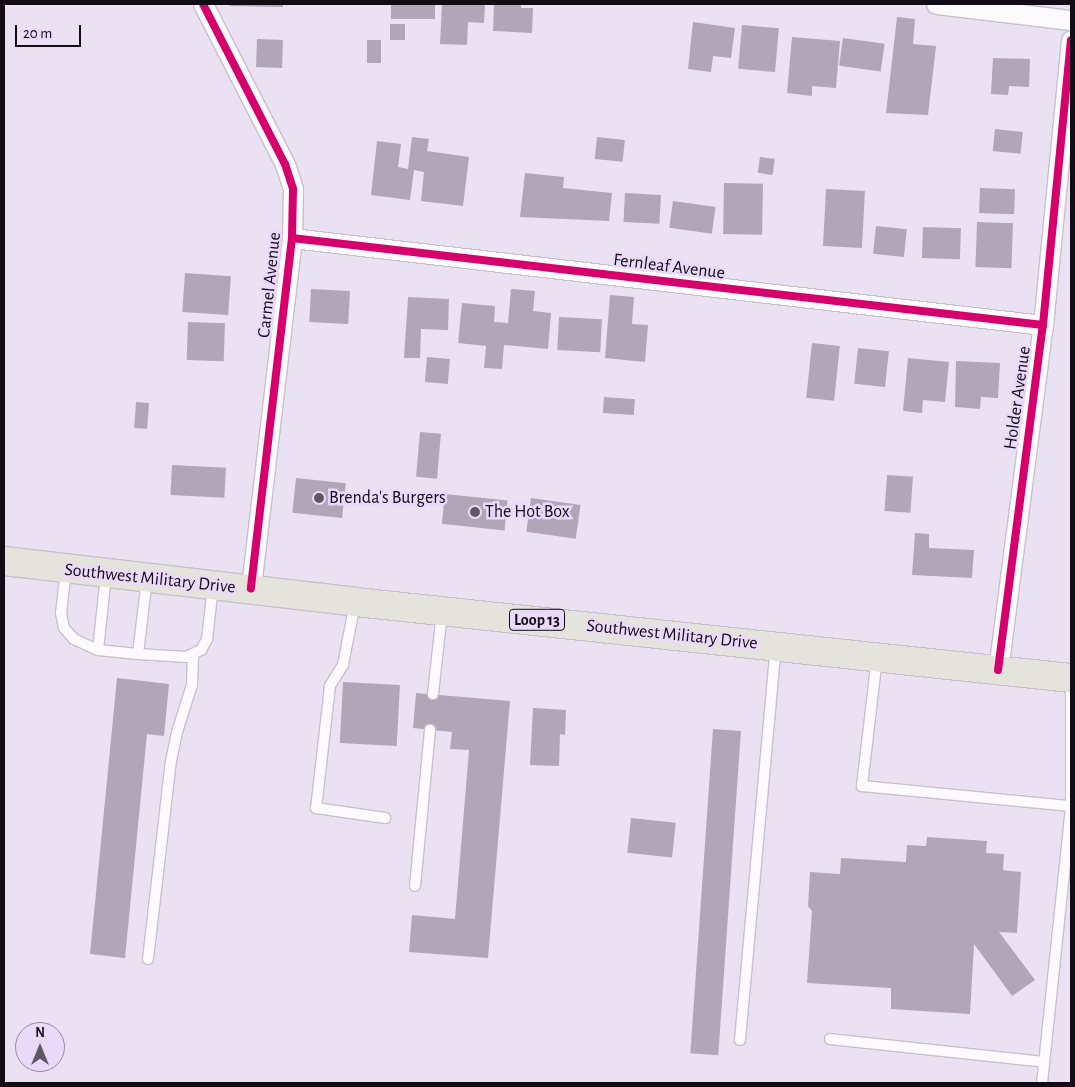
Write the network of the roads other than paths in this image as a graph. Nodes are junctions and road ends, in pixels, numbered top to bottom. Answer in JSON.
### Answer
{"nodes":[{"id":1,"x":203,"y":4,"type":"edge"},
{"id":2,"x":936,"y":4,"type":"edge"},
{"id":3,"x":1071,"y":20,"type":"edge"},
{"id":4,"x":1071,"y":40,"type":"edge"},
{"id":5,"x":292,"y":238,"type":"junction"},
{"id":6,"x":1043,"y":325,"type":"junction"},
{"id":7,"x":4,"y":561,"type":"edge"},
{"id":8,"x":66,"y":570,"type":"junction"},
{"id":9,"x":106,"y":574,"type":"junction"},
{"id":10,"x":147,"y":578,"type":"junction"},
{"id":11,"x":213,"y":585,"type":"junction"},
{"id":12,"x":251,"y":589,"type":"junction"},
{"id":13,"x":356,"y":602,"type":"junction"},
{"id":14,"x":442,"y":610,"type":"junction"},
{"id":15,"x":776,"y":646,"type":"junction"},
{"id":16,"x":98,"y":650,"type":"junction"},
{"id":17,"x":138,"y":654,"type":"junction"},
{"id":18,"x":193,"y":655,"type":"junction"},
{"id":19,"x":877,"y":657,"type":"junction"},
{"id":20,"x":998,"y":670,"type":"junction"},
{"id":21,"x":1071,"y":678,"type":"edge"},
{"id":22,"x":1071,"y":687,"type":"edge"},
{"id":23,"x":433,"y":694,"type":"dead end"},
{"id":24,"x":430,"y":730,"type":"dead end"},
{"id":25,"x":1071,"y":806,"type":"edge"},
{"id":26,"x":385,"y":818,"type":"dead end"},
{"id":27,"x":415,"y":886,"type":"dead end"},
{"id":28,"x":148,"y":959,"type":"dead end"},
{"id":29,"x":830,"y":1039,"type":"dead end"},
{"id":30,"x":740,"y":1040,"type":"dead end"},
{"id":31,"x":1044,"y":1062,"type":"junction"},
{"id":32,"x":1042,"y":1083,"type":"edge"}],
"edges":[{"from":1,"to":5,"type":"street","name":"Carmel Avenue"},
{"from":2,"to":3,"type":"street"},
{"from":4,"to":6,"type":"street","name":"Holder Avenue"},
{"from":5,"to":6,"type":"street","name":"Fernleaf Avenue"},
{"from":5,"to":12,"type":"street","name":"Carmel Avenue"},
{"from":6,"to":20,"type":"street","name":"Holder Avenue"},
{"from":7,"to":8,"type":"main road","name":"Southwest Military Drive","number":"Loop 13"},
{"from":8,"to":9,"type":"main road","name":"Southwest Military Drive","number":"Loop 13"},
{"from":8,"to":16,"type":"lane"},
{"from":9,"to":10,"type":"main road","name":"Southwest Military Drive","number":"Loop 13"},
{"from":9,"to":16,"type":"lane"},
{"from":10,"to":11,"type":"main road","name":"Southwest Military Drive","number":"Loop 13"},
{"from":10,"to":17,"type":"lane"},
{"from":11,"to":12,"type":"main road","name":"Southwest Military Drive","number":"Loop 13"},
{"from":11,"to":18,"type":"lane"},
{"from":12,"to":13,"type":"main road","name":"Southwest Military Drive","number":"Loop 13"},
{"from":13,"to":14,"type":"main road","name":"Southwest Military Drive","number":"Loop 13"},
{"from":13,"to":26,"type":"lane"},
{"from":14,"to":15,"type":"main road","name":"Southwest Military Drive","number":"Loop 13"},
{"from":14,"to":23,"type":"lane"},
{"from":15,"to":19,"type":"main road","name":"Southwest Military Drive","number":"Loop 13"},
{"from":15,"to":30,"type":"lane"},
{"from":16,"to":17,"type":"lane"},
{"from":17,"to":18,"type":"lane"},
{"from":18,"to":28,"type":"lane"},
{"from":19,"to":20,"type":"main road","name":"Southwest Military Drive","number":"Loop 13"},
{"from":19,"to":25,"type":"lane"},
{"from":20,"to":21,"type":"main road","name":"Southwest Military Drive","number":"Loop 13"},
{"from":22,"to":25,"type":"lane"},
{"from":24,"to":27,"type":"lane"},
{"from":25,"to":31,"type":"lane"},
{"from":29,"to":31,"type":"lane"},
{"from":31,"to":32,"type":"lane"}]}
